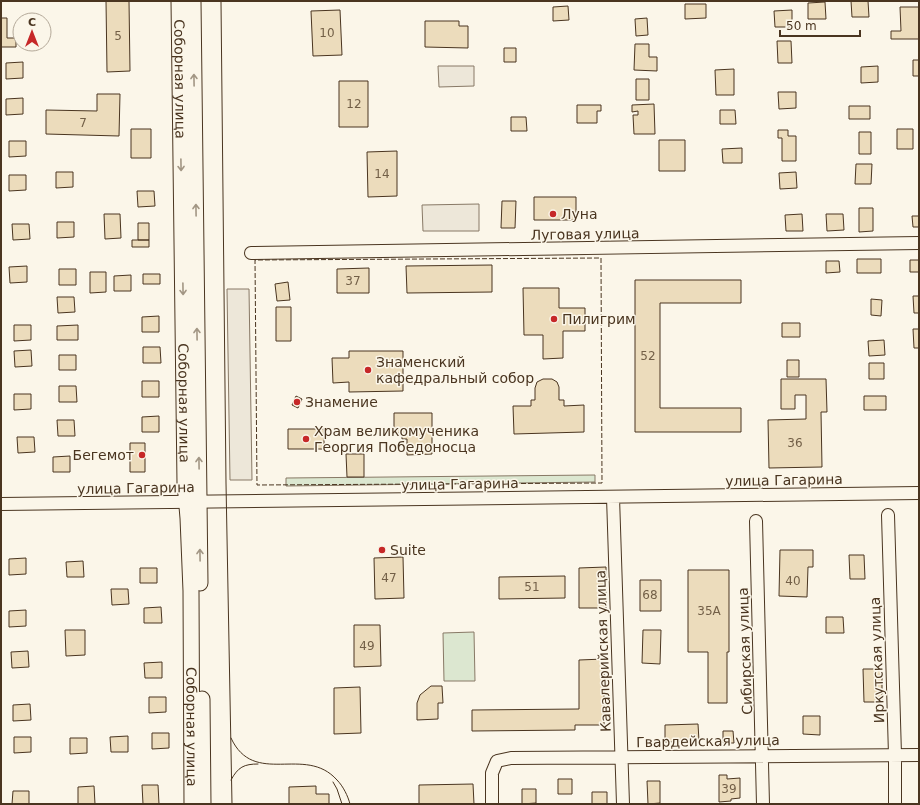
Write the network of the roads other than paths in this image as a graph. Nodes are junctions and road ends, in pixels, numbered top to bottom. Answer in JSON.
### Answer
{"nodes":[{"id":1,"x":179,"y":1,"type":"edge"},
{"id":2,"x":193,"y":1,"type":"edge"},
{"id":3,"x":919,"y":243,"type":"edge"},
{"id":4,"x":189,"y":249,"type":"junction"},
{"id":5,"x":251,"y":253,"type":"dead end"},
{"id":6,"x":919,"y":493,"type":"edge"},
{"id":7,"x":613,"y":497,"type":"junction"},
{"id":8,"x":193,"y":503,"type":"junction"},
{"id":9,"x":1,"y":504,"type":"edge"},
{"id":10,"x":888,"y":515,"type":"dead end"},
{"id":11,"x":756,"y":521,"type":"dead end"},
{"id":12,"x":895,"y":755,"type":"junction"},
{"id":13,"x":919,"y":755,"type":"edge"},
{"id":14,"x":763,"y":756,"type":"junction"},
{"id":15,"x":622,"y":757,"type":"junction"},
{"id":16,"x":197,"y":765,"type":"junction"},
{"id":17,"x":192,"y":804,"type":"edge"},
{"id":18,"x":203,"y":804,"type":"edge"},
{"id":19,"x":492,"y":804,"type":"edge"},
{"id":20,"x":623,"y":804,"type":"edge"},
{"id":21,"x":763,"y":804,"type":"edge"},
{"id":22,"x":895,"y":804,"type":"edge"}],
"edges":[{"from":1,"to":4,"type":"main road","name":"Соборная улица","one_way":true},
{"from":4,"to":2,"type":"main road","name":"Соборная улица","one_way":true},
{"from":3,"to":5,"type":"street","name":"Луговая улица"},
{"from":4,"to":8,"type":"main road","name":"Соборная улица"},
{"from":6,"to":7,"type":"street","name":"улица Гагарина"},
{"from":7,"to":8,"type":"street","name":"улица Гагарина"},
{"from":7,"to":15,"type":"street","name":"Кавалерийская улица"},
{"from":8,"to":9,"type":"street","name":"улица Гагарина"},
{"from":8,"to":16,"type":"main road","name":"Соборная улица"},
{"from":10,"to":12,"type":"street","name":"Иркутская улица"},
{"from":11,"to":14,"type":"street","name":"Сибирская улица"},
{"from":12,"to":13,"type":"street","name":"Гвардейская улица"},
{"from":12,"to":14,"type":"street","name":"Гвардейская улица"},
{"from":12,"to":22,"type":"street","name":"Иркутская улица"},
{"from":14,"to":15,"type":"street","name":"Гвардейская улица"},
{"from":14,"to":21,"type":"street","name":"Сибирская улица"},
{"from":15,"to":19,"type":"street","name":"Гвардейская улица"},
{"from":15,"to":20,"type":"street","name":"Кавалерийская улица"},
{"from":16,"to":17,"type":"main road","name":"Соборная улица"},
{"from":16,"to":18,"type":"main road","name":"Соборная улица"}]}
